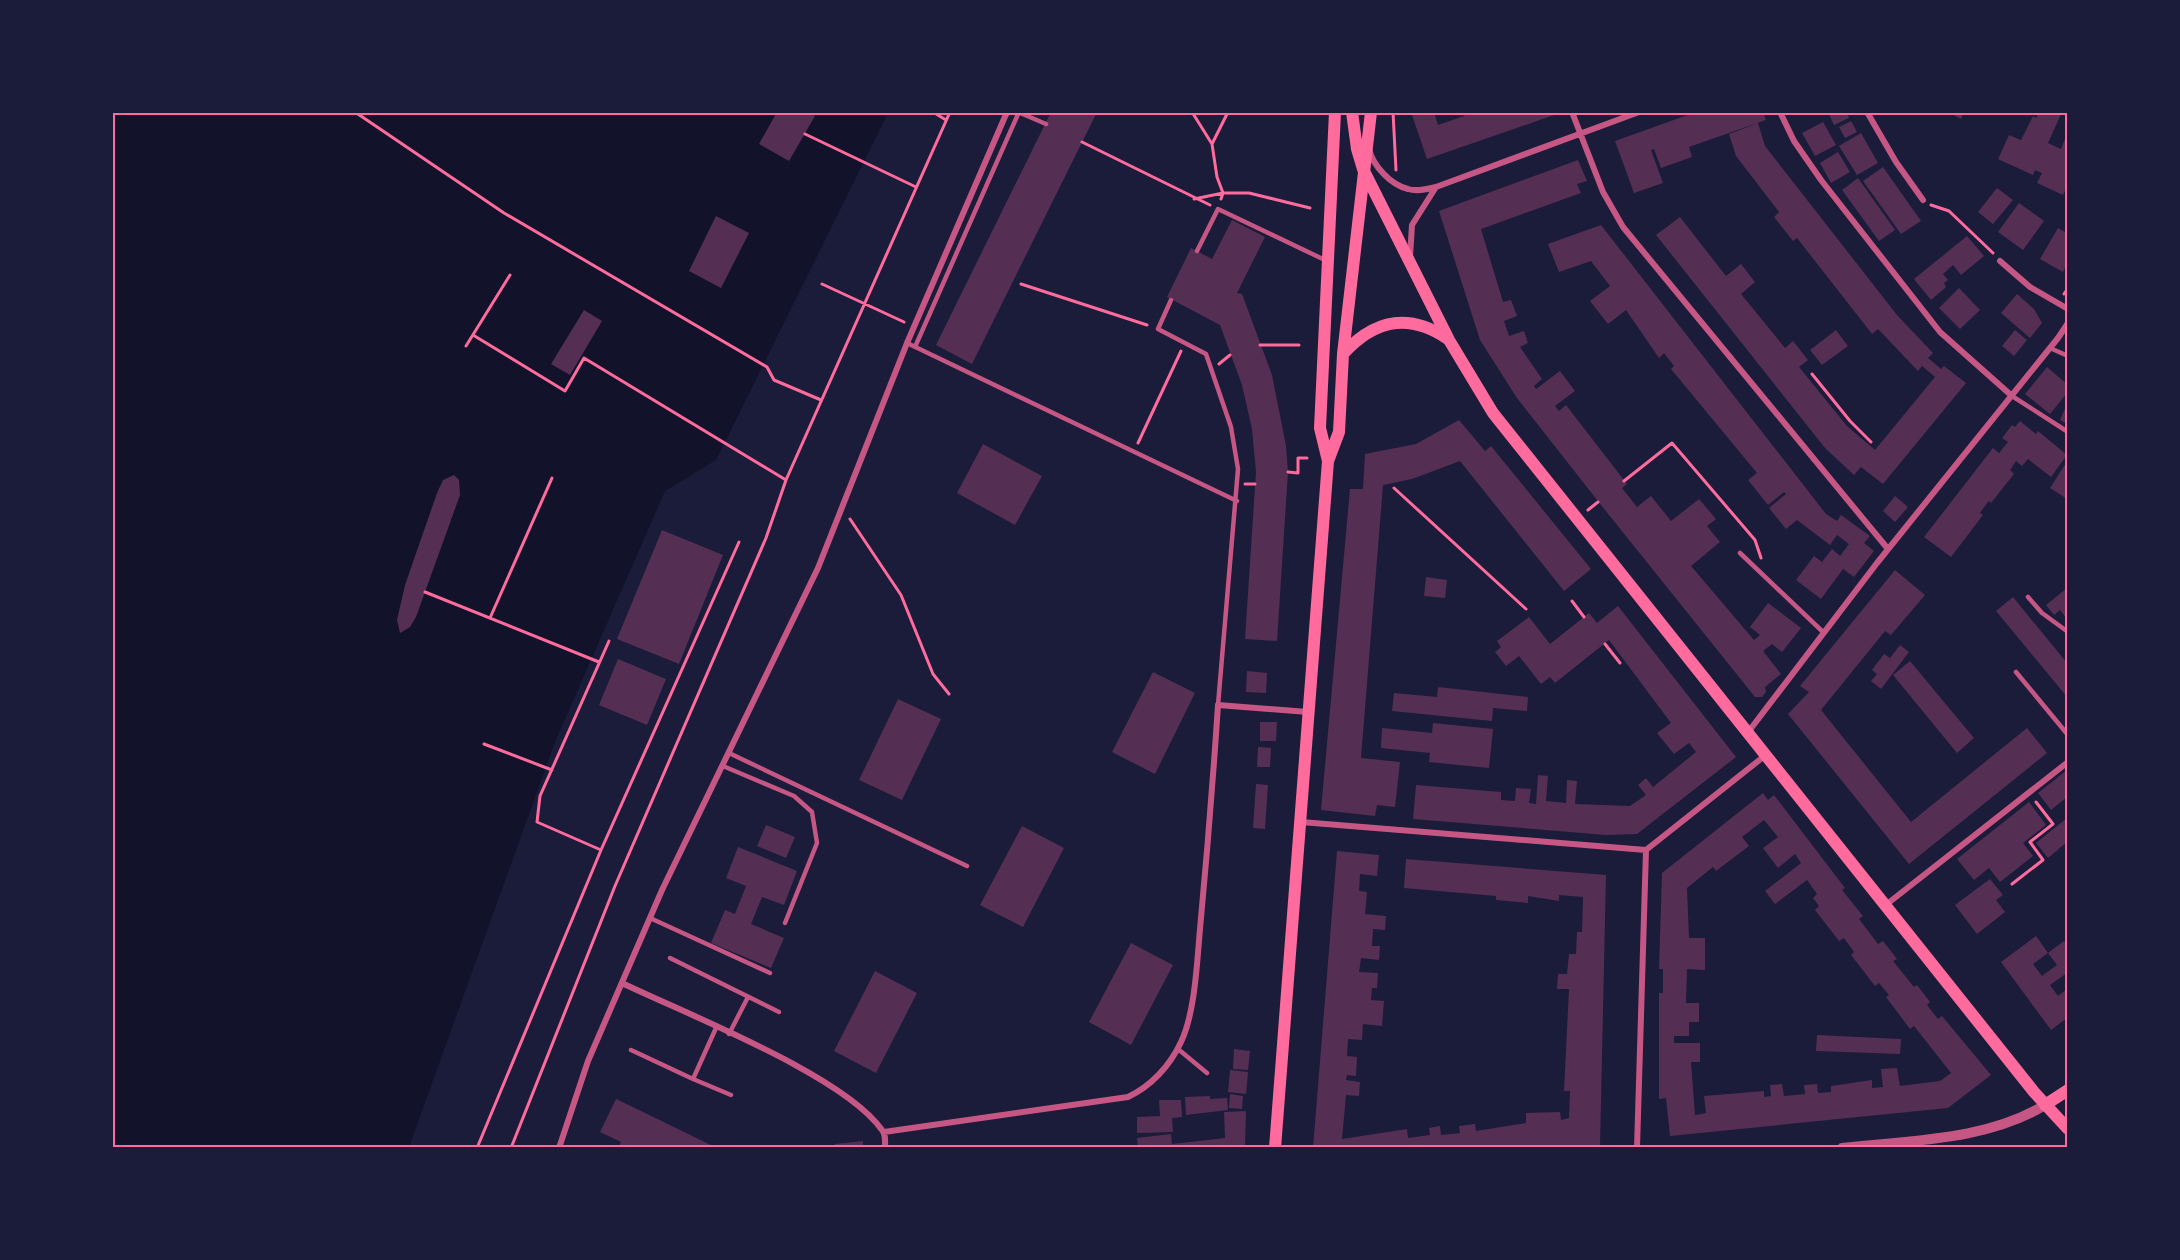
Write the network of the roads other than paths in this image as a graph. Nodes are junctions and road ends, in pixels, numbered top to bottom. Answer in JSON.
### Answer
{"nodes":[{"id":1,"x":1007,"y":112,"type":"edge"},
{"id":2,"x":1335,"y":112,"type":"edge"},
{"id":3,"x":1352,"y":112,"type":"edge"},
{"id":4,"x":1371,"y":112,"type":"edge"},
{"id":5,"x":1572,"y":112,"type":"edge"},
{"id":6,"x":1639,"y":112,"type":"edge"},
{"id":7,"x":1780,"y":112,"type":"edge"},
{"id":8,"x":1868,"y":112,"type":"edge"},
{"id":9,"x":1019,"y":113,"type":"edge"},
{"id":10,"x":1046,"y":124,"type":"dead end"},
{"id":11,"x":1579,"y":134,"type":"junction"},
{"id":12,"x":1369,"y":142,"type":"junction"},
{"id":13,"x":1363,"y":169,"type":"junction"},
{"id":14,"x":1436,"y":187,"type":"junction"},
{"id":15,"x":1923,"y":200,"type":"road end"},
{"id":16,"x":1197,"y":251,"type":"dead end"},
{"id":17,"x":2000,"y":261,"type":"road end"},
{"id":18,"x":1329,"y":262,"type":"junction"},
{"id":19,"x":1410,"y":263,"type":"junction"},
{"id":20,"x":1171,"y":300,"type":"dead end"},
{"id":21,"x":2067,"y":309,"type":"edge"},
{"id":22,"x":2067,"y":323,"type":"edge"},
{"id":23,"x":1449,"y":340,"type":"junction"},
{"id":24,"x":907,"y":343,"type":"junction"},
{"id":25,"x":915,"y":347,"type":"junction"},
{"id":26,"x":2050,"y":348,"type":"junction"},
{"id":27,"x":1343,"y":354,"type":"junction"},
{"id":28,"x":2067,"y":356,"type":"edge"},
{"id":29,"x":2013,"y":396,"type":"junction"},
{"id":30,"x":2067,"y":432,"type":"edge"},
{"id":31,"x":1328,"y":461,"type":"junction"},
{"id":32,"x":1236,"y":501,"type":"junction"},
{"id":33,"x":1888,"y":549,"type":"junction"},
{"id":34,"x":1740,"y":553,"type":"dead end"},
{"id":35,"x":2028,"y":597,"type":"dead end"},
{"id":36,"x":1823,"y":632,"type":"junction"},
{"id":37,"x":2067,"y":632,"type":"edge"},
{"id":38,"x":2016,"y":672,"type":"dead end"},
{"id":39,"x":1218,"y":705,"type":"junction"},
{"id":40,"x":1308,"y":712,"type":"junction"},
{"id":41,"x":1749,"y":731,"type":"junction"},
{"id":42,"x":2067,"y":735,"type":"edge"},
{"id":43,"x":729,"y":753,"type":"junction"},
{"id":44,"x":1767,"y":754,"type":"junction"},
{"id":45,"x":2067,"y":762,"type":"edge"},
{"id":46,"x":723,"y":766,"type":"junction"},
{"id":47,"x":1301,"y":822,"type":"junction"},
{"id":48,"x":1646,"y":850,"type":"junction"},
{"id":49,"x":967,"y":866,"type":"dead end"},
{"id":50,"x":1887,"y":904,"type":"junction"},
{"id":51,"x":650,"y":918,"type":"junction"},
{"id":52,"x":785,"y":923,"type":"dead end"},
{"id":53,"x":670,"y":958,"type":"dead end"},
{"id":54,"x":770,"y":973,"type":"dead end"},
{"id":55,"x":622,"y":984,"type":"junction"},
{"id":56,"x":748,"y":997,"type":"junction"},
{"id":57,"x":779,"y":1012,"type":"dead end"},
{"id":58,"x":716,"y":1028,"type":"junction"},
{"id":59,"x":729,"y":1034,"type":"junction"},
{"id":60,"x":1178,"y":1049,"type":"junction"},
{"id":61,"x":631,"y":1050,"type":"dead end"},
{"id":62,"x":1207,"y":1073,"type":"dead end"},
{"id":63,"x":693,"y":1079,"type":"junction"},
{"id":64,"x":2067,"y":1090,"type":"edge"},
{"id":65,"x":731,"y":1095,"type":"dead end"},
{"id":66,"x":2045,"y":1105,"type":"junction"},
{"id":67,"x":2067,"y":1129,"type":"edge"},
{"id":68,"x":884,"y":1132,"type":"junction"},
{"id":69,"x":559,"y":1148,"type":"edge"},
{"id":70,"x":885,"y":1148,"type":"edge"},
{"id":71,"x":1275,"y":1148,"type":"edge"},
{"id":72,"x":1637,"y":1148,"type":"edge"},
{"id":73,"x":1842,"y":1148,"type":"edge"}],
"edges":[{"from":1,"to":24,"type":"street"},
{"from":2,"to":18,"type":"main road"},
{"from":3,"to":13,"type":"main road"},
{"from":4,"to":12,"type":"main road"},
{"from":5,"to":11,"type":"street"},
{"from":6,"to":11,"type":"street"},
{"from":7,"to":29,"type":"street"},
{"from":8,"to":15,"type":"street"},
{"from":9,"to":10,"type":"lane"},
{"from":9,"to":25,"type":"lane"},
{"from":11,"to":14,"type":"street"},
{"from":11,"to":33,"type":"street"},
{"from":12,"to":13,"type":"main road"},
{"from":12,"to":14,"type":"street"},
{"from":13,"to":19,"type":"main road"},
{"from":13,"to":27,"type":"main road"},
{"from":14,"to":19,"type":"street"},
{"from":16,"to":18,"type":"lane"},
{"from":17,"to":21,"type":"street"},
{"from":18,"to":31,"type":"main road"},
{"from":19,"to":23,"type":"main road"},
{"from":20,"to":32,"type":"lane"},
{"from":22,"to":26,"type":"street"},
{"from":23,"to":27,"type":"main road"},
{"from":23,"to":41,"type":"main road"},
{"from":24,"to":25,"type":"lane"},
{"from":24,"to":43,"type":"street"},
{"from":25,"to":32,"type":"lane"},
{"from":26,"to":28,"type":"lane"},
{"from":26,"to":29,"type":"street"},
{"from":27,"to":31,"type":"main road"},
{"from":29,"to":30,"type":"lane"},
{"from":29,"to":33,"type":"street"},
{"from":31,"to":40,"type":"main road"},
{"from":32,"to":39,"type":"lane"},
{"from":33,"to":36,"type":"street"},
{"from":34,"to":36,"type":"lane"},
{"from":35,"to":37,"type":"lane"},
{"from":36,"to":41,"type":"street"},
{"from":38,"to":42,"type":"lane"},
{"from":39,"to":40,"type":"street"},
{"from":39,"to":60,"type":"street"},
{"from":40,"to":47,"type":"main road"},
{"from":41,"to":44,"type":"main road"},
{"from":43,"to":46,"type":"street"},
{"from":43,"to":49,"type":"lane"},
{"from":44,"to":48,"type":"street"},
{"from":44,"to":50,"type":"main road"},
{"from":45,"to":50,"type":"street"},
{"from":46,"to":51,"type":"street"},
{"from":46,"to":52,"type":"lane"},
{"from":47,"to":48,"type":"street"},
{"from":47,"to":71,"type":"main road"},
{"from":48,"to":72,"type":"street"},
{"from":50,"to":66,"type":"main road"},
{"from":51,"to":54,"type":"lane"},
{"from":51,"to":55,"type":"street"},
{"from":53,"to":56,"type":"lane"},
{"from":55,"to":58,"type":"street"},
{"from":55,"to":69,"type":"street"},
{"from":56,"to":57,"type":"lane"},
{"from":56,"to":59,"type":"lane"},
{"from":58,"to":59,"type":"street"},
{"from":58,"to":63,"type":"lane"},
{"from":59,"to":68,"type":"street"},
{"from":60,"to":62,"type":"lane"},
{"from":60,"to":68,"type":"street"},
{"from":61,"to":63,"type":"lane"},
{"from":63,"to":65,"type":"lane"},
{"from":64,"to":66,"type":"main road"},
{"from":66,"to":67,"type":"main road"},
{"from":66,"to":73,"type":"street"},
{"from":68,"to":70,"type":"street"}]}
